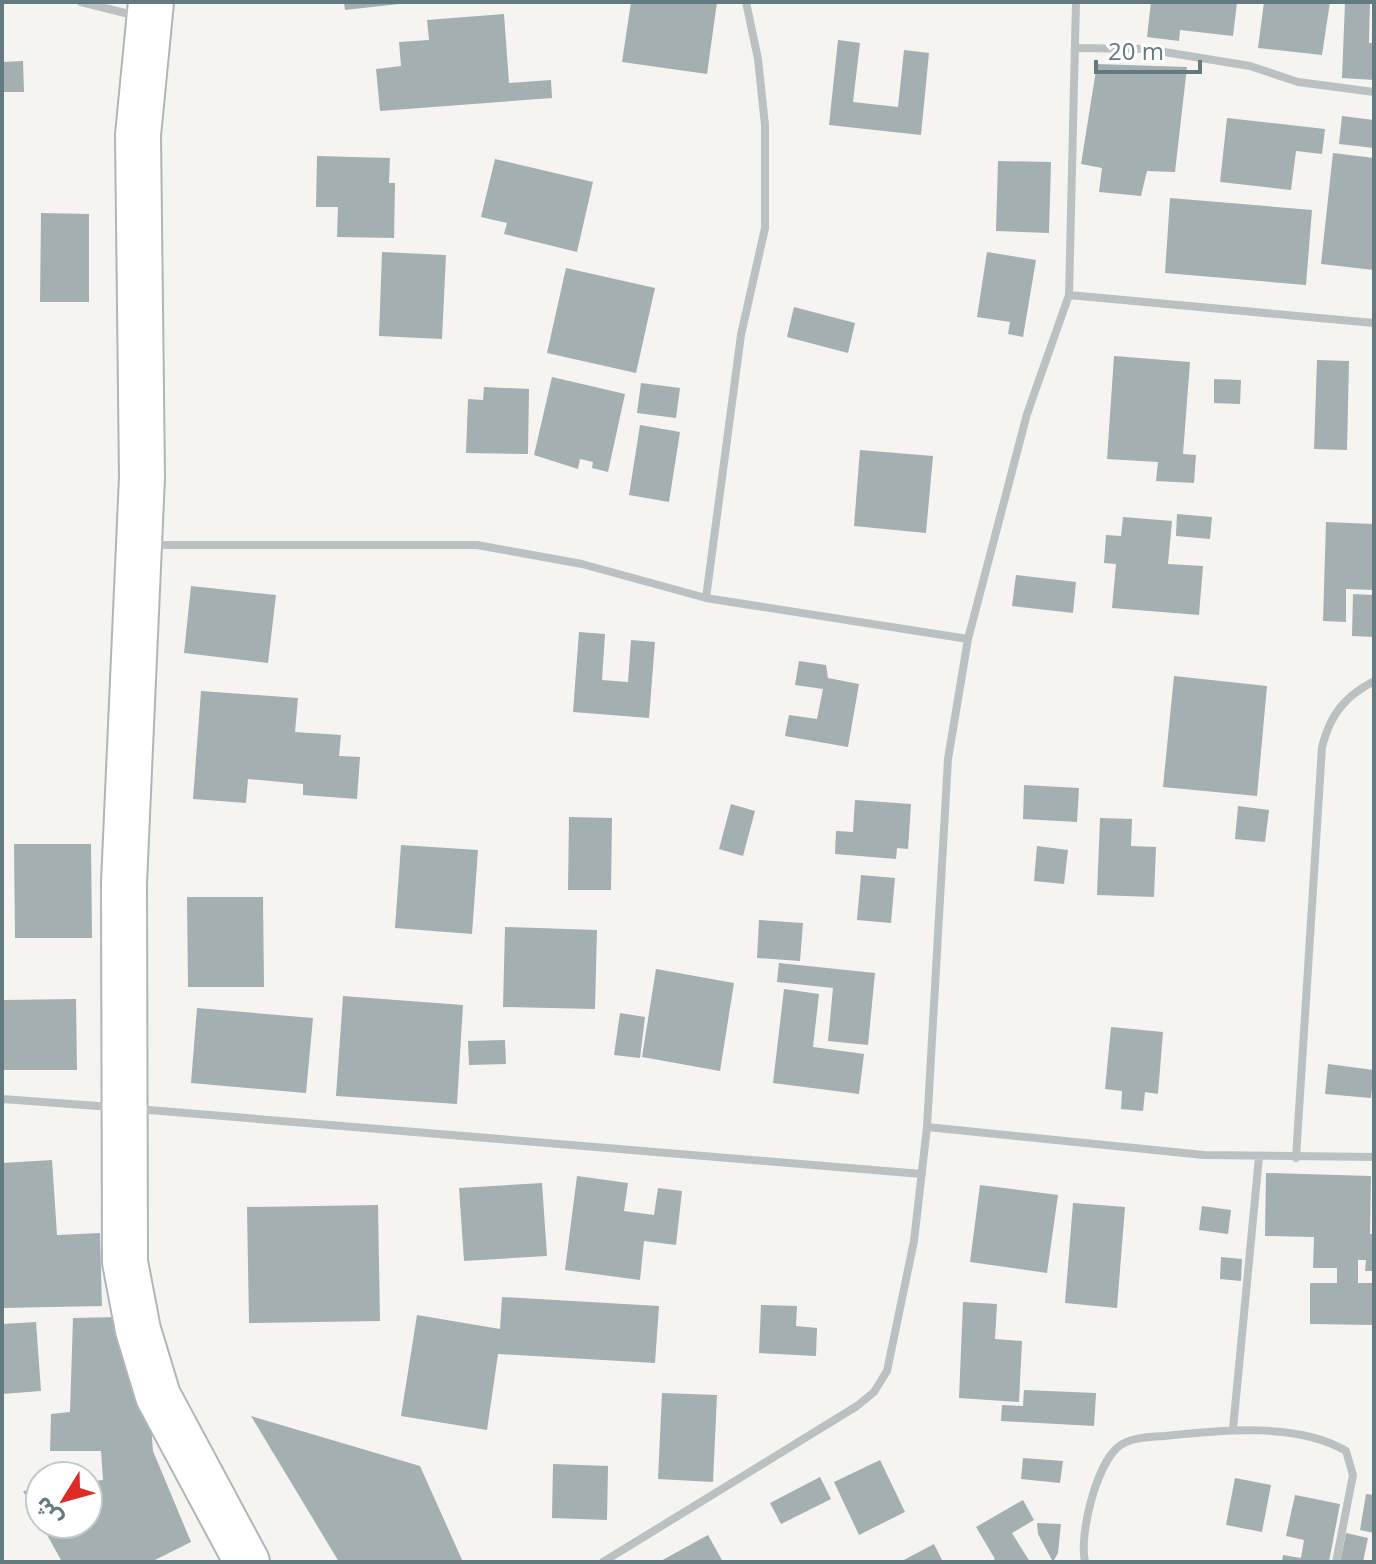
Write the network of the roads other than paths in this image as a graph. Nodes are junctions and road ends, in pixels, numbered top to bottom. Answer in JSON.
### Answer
{"nodes":[{"id":1,"x":81,"y":2,"type":"edge"},
{"id":2,"x":746,"y":2,"type":"edge"},
{"id":3,"x":1076,"y":2,"type":"edge"},
{"id":4,"x":150,"y":11,"type":"edge"},
{"id":5,"x":1077,"y":48,"type":"junction"},
{"id":6,"x":1374,"y":92,"type":"edge"},
{"id":7,"x":1069,"y":295,"type":"junction"},
{"id":8,"x":1374,"y":323,"type":"edge"},
{"id":9,"x":141,"y":545,"type":"junction"},
{"id":10,"x":706,"y":598,"type":"junction"},
{"id":11,"x":968,"y":639,"type":"junction"},
{"id":12,"x":1374,"y":681,"type":"edge"},
{"id":13,"x":2,"y":1099,"type":"edge"},
{"id":14,"x":122,"y":1108,"type":"junction"},
{"id":15,"x":927,"y":1127,"type":"junction"},
{"id":16,"x":1259,"y":1157,"type":"junction"},
{"id":17,"x":1374,"y":1157,"type":"edge"},
{"id":18,"x":1296,"y":1158,"type":"junction"},
{"id":19,"x":922,"y":1174,"type":"junction"},
{"id":20,"x":1233,"y":1429,"type":"junction"},
{"id":21,"x":247,"y":1562,"type":"edge"},
{"id":22,"x":603,"y":1562,"type":"edge"},
{"id":23,"x":1085,"y":1562,"type":"edge"},
{"id":24,"x":1336,"y":1562,"type":"edge"}],
"edges":[{"from":1,"to":4,"type":"street"},
{"from":2,"to":10,"type":"street"},
{"from":3,"to":5,"type":"street"},
{"from":4,"to":9,"type":"main road"},
{"from":5,"to":6,"type":"street"},
{"from":5,"to":7,"type":"street"},
{"from":7,"to":8,"type":"street"},
{"from":7,"to":11,"type":"street"},
{"from":9,"to":10,"type":"street"},
{"from":9,"to":14,"type":"main road"},
{"from":10,"to":11,"type":"street"},
{"from":11,"to":15,"type":"street"},
{"from":12,"to":18,"type":"street"},
{"from":13,"to":14,"type":"street"},
{"from":14,"to":19,"type":"street"},
{"from":14,"to":21,"type":"main road"},
{"from":15,"to":16,"type":"street"},
{"from":15,"to":19,"type":"street"},
{"from":16,"to":18,"type":"street"},
{"from":16,"to":20,"type":"street"},
{"from":17,"to":18,"type":"street"},
{"from":19,"to":22,"type":"street"},
{"from":20,"to":23,"type":"street"},
{"from":20,"to":24,"type":"street"}]}
